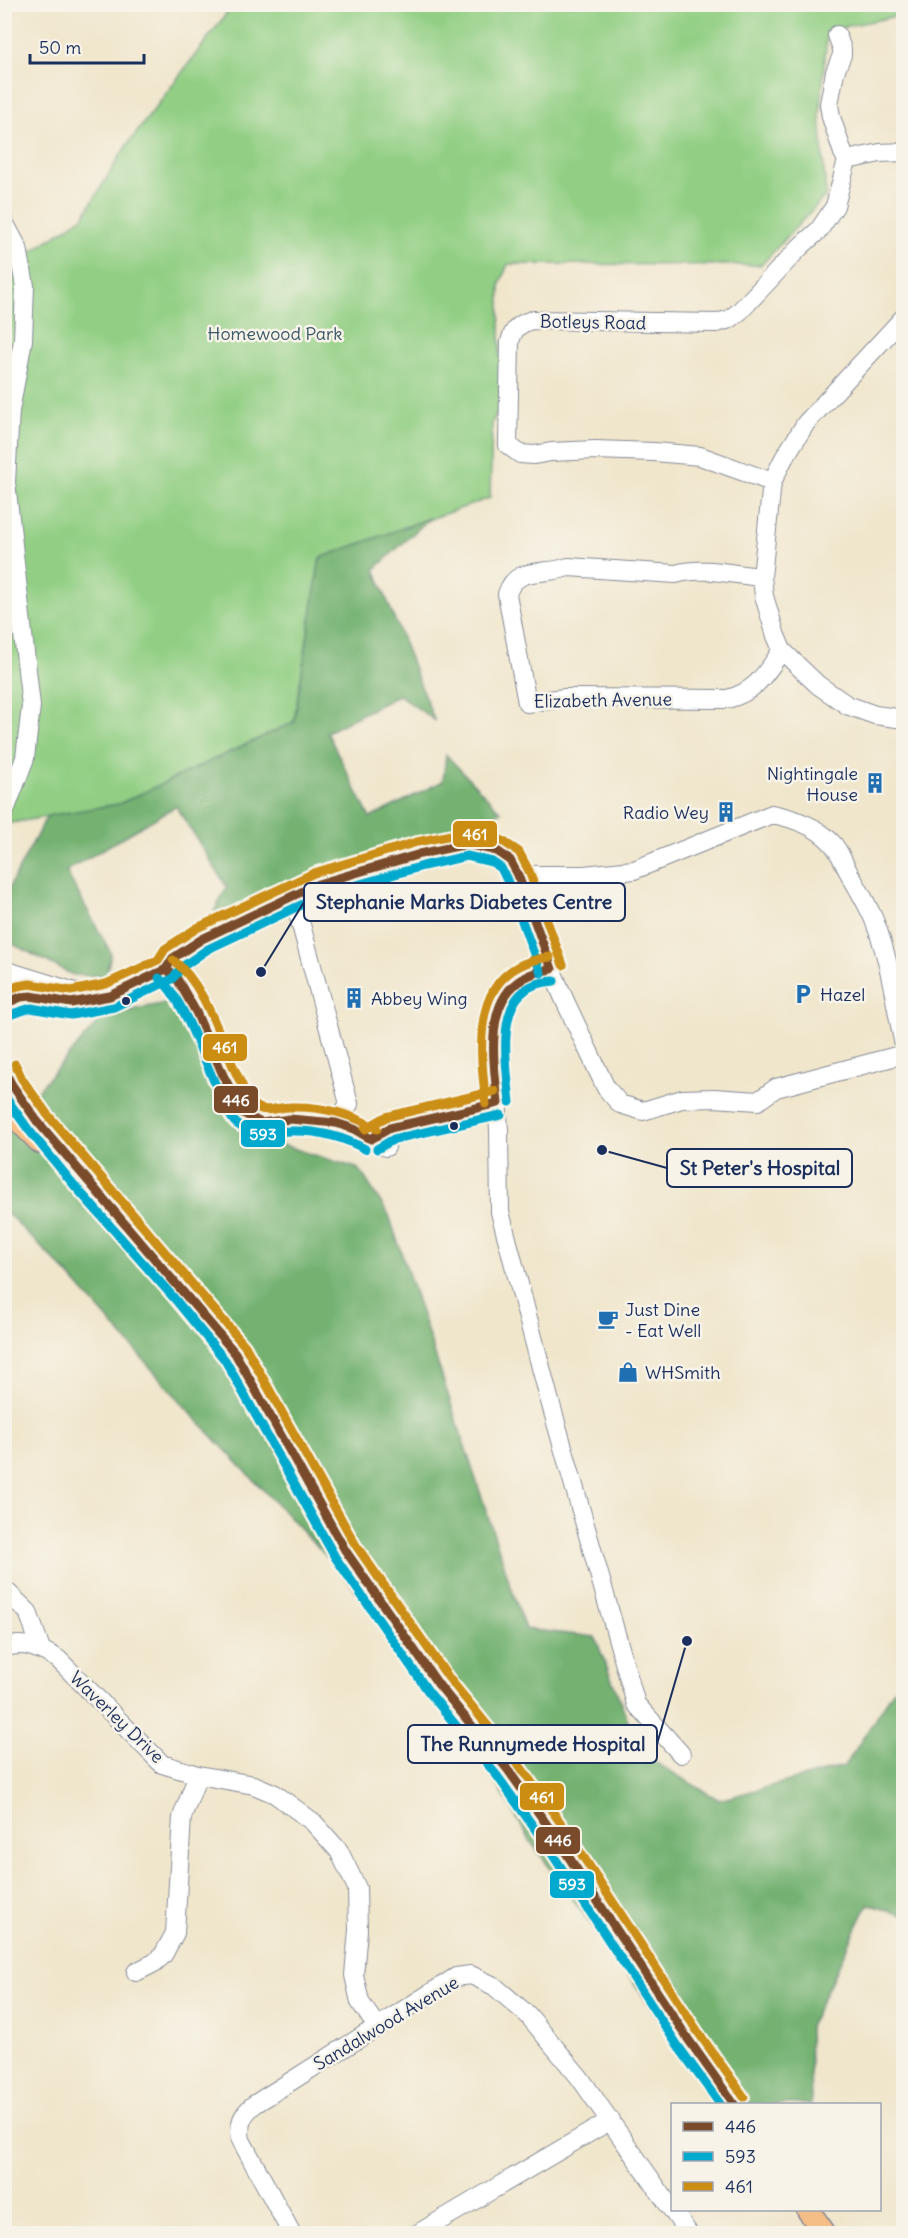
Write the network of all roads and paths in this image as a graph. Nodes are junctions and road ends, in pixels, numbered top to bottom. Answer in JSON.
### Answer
{"nodes":[{"id":1,"x":837,"y":35,"type":"dead end"},
{"id":2,"x":903,"y":152,"type":"edge"},
{"id":3,"x":847,"y":160,"type":"junction"},
{"id":4,"x":4,"y":222,"type":"edge"},
{"id":5,"x":903,"y":317,"type":"edge"},
{"id":6,"x":772,"y":482,"type":"junction"},
{"id":7,"x":762,"y":577,"type":"junction"},
{"id":8,"x":782,"y":650,"type":"junction"},
{"id":9,"x":903,"y":719,"type":"edge"},
{"id":10,"x":4,"y":813,"type":"edge"},
{"id":11,"x":518,"y":875,"type":"junction"},
{"id":12,"x":293,"y":895,"type":"junction"},
{"id":13,"x":166,"y":969,"type":"junction"},
{"id":14,"x":552,"y":969,"type":"junction"},
{"id":15,"x":4,"y":970,"type":"edge"},
{"id":16,"x":96,"y":998,"type":"junction"},
{"id":17,"x":4,"y":1004,"type":"edge"},
{"id":18,"x":903,"y":1045,"type":"edge"},
{"id":19,"x":903,"y":1054,"type":"edge"},
{"id":20,"x":4,"y":1069,"type":"edge"},
{"id":21,"x":4,"y":1106,"type":"edge"},
{"id":22,"x":336,"y":1123,"type":"junction"},
{"id":23,"x":386,"y":1147,"type":"dead end"},
{"id":24,"x":83,"y":1177,"type":"junction"},
{"id":25,"x":4,"y":1589,"type":"edge"},
{"id":26,"x":4,"y":1648,"type":"edge"},
{"id":27,"x":41,"y":1648,"type":"junction"},
{"id":28,"x":681,"y":1754,"type":"dead end"},
{"id":29,"x":198,"y":1775,"type":"junction"},
{"id":30,"x":136,"y":1972,"type":"dead end"},
{"id":31,"x":377,"y":2027,"type":"junction"},
{"id":32,"x":733,"y":2103,"type":"edge"},
{"id":33,"x":611,"y":2120,"type":"junction"},
{"id":34,"x":671,"y":2208,"type":"edge"},
{"id":35,"x":673,"y":2211,"type":"edge"},
{"id":36,"x":809,"y":2211,"type":"edge"},
{"id":37,"x":292,"y":2234,"type":"edge"},
{"id":38,"x":417,"y":2234,"type":"edge"},
{"id":39,"x":689,"y":2234,"type":"edge"},
{"id":40,"x":825,"y":2234,"type":"edge"}],
"edges":[{"from":1,"to":3,"type":"street"},
{"from":2,"to":3,"type":"street"},
{"from":3,"to":6,"type":"street","name":"Botleys Road"},
{"from":4,"to":10,"type":"street"},
{"from":5,"to":6,"type":"street"},
{"from":6,"to":7,"type":"street"},
{"from":7,"to":8,"type":"street"},
{"from":7,"to":8,"type":"street","name":"Elizabeth Avenue"},
{"from":8,"to":9,"type":"street"},
{"from":11,"to":12,"type":"street"},
{"from":11,"to":14,"type":"street"},
{"from":11,"to":18,"type":"street"},
{"from":12,"to":13,"type":"street"},
{"from":12,"to":22,"type":"street"},
{"from":13,"to":16,"type":"street"},
{"from":13,"to":22,"type":"street"},
{"from":14,"to":19,"type":"street"},
{"from":14,"to":28,"type":"street"},
{"from":15,"to":16,"type":"street"},
{"from":16,"to":17,"type":"street"},
{"from":20,"to":24,"type":"main road"},
{"from":21,"to":24,"type":"main road"},
{"from":22,"to":23,"type":"street"},
{"from":24,"to":32,"type":"main road"},
{"from":25,"to":27,"type":"street"},
{"from":26,"to":27,"type":"street"},
{"from":27,"to":29,"type":"street","name":"Waverley Drive"},
{"from":29,"to":30,"type":"street"},
{"from":29,"to":31,"type":"street","name":"Waverley Drive"},
{"from":31,"to":33,"type":"street","name":"Sandalwood Avenue"},
{"from":31,"to":37,"type":"street","name":"Sandalwood Avenue"},
{"from":33,"to":34,"type":"street","name":"Sandalwood Avenue"},
{"from":33,"to":38,"type":"street"},
{"from":35,"to":39,"type":"street","name":"Sandalwood Avenue"},
{"from":36,"to":40,"type":"main road"}]}
